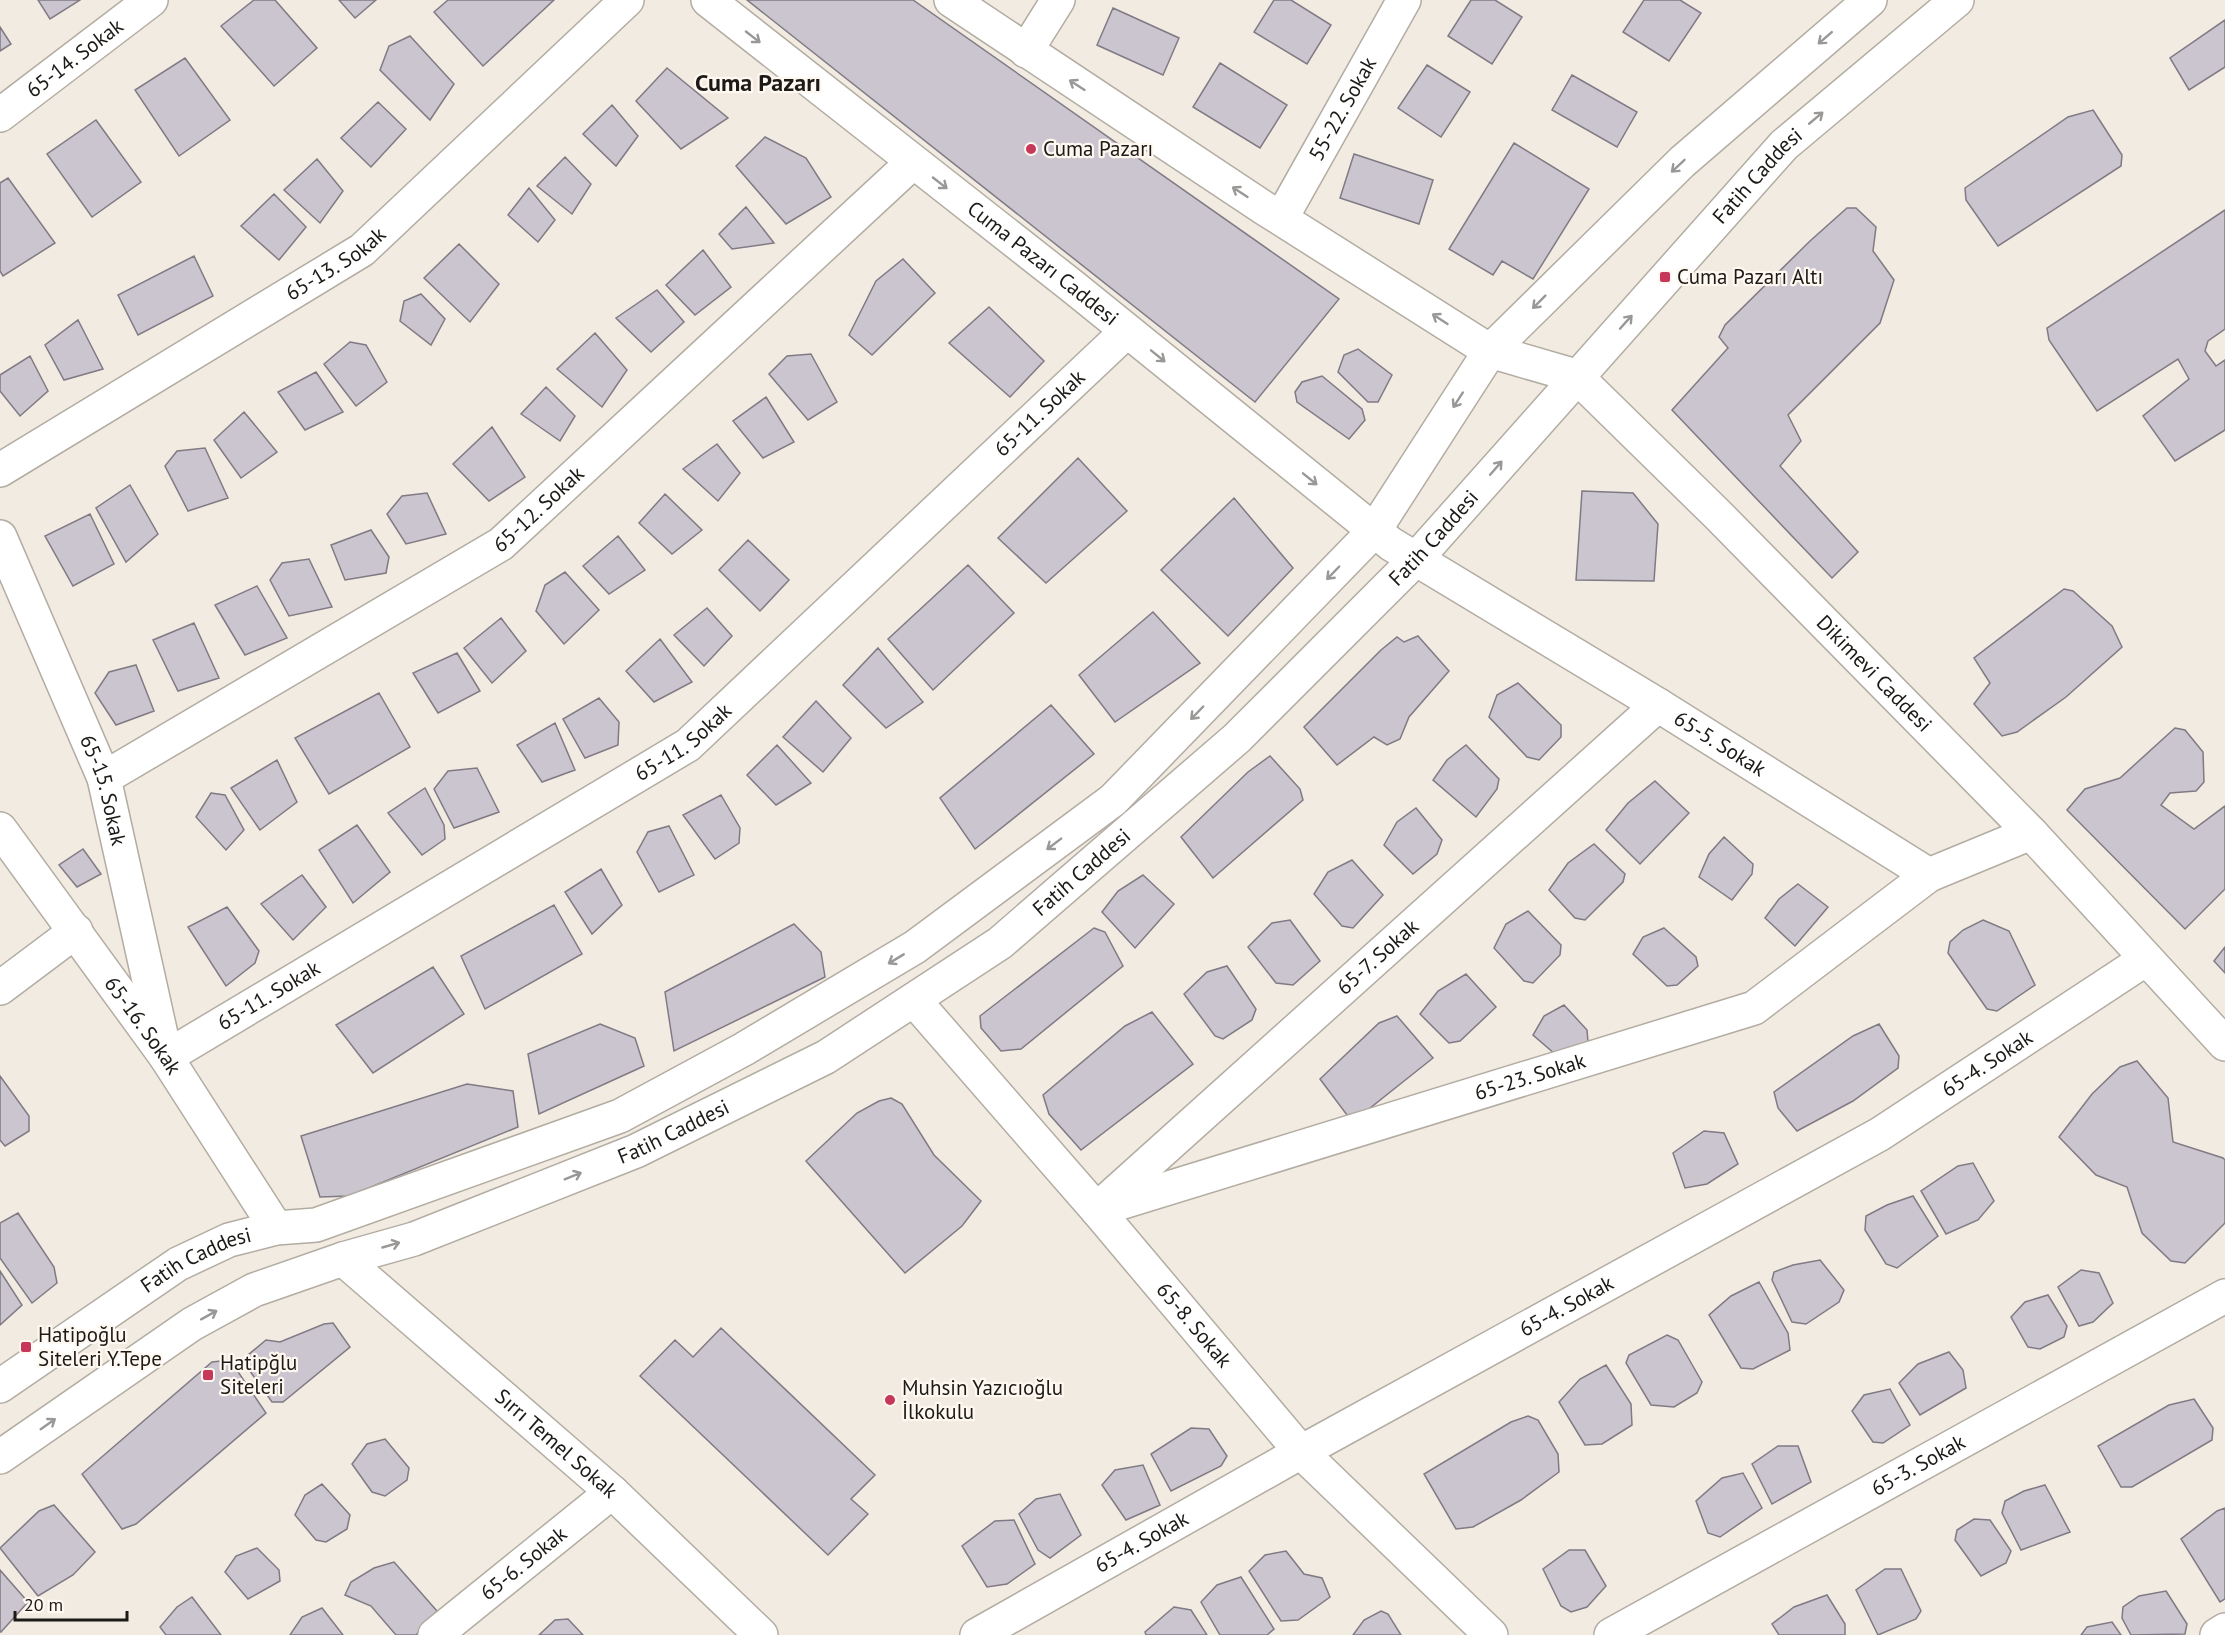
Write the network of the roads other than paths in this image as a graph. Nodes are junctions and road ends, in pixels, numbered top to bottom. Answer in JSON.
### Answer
{"nodes":[{"id":1,"x":152,"y":0,"type":"edge"},
{"id":2,"x":627,"y":0,"type":"edge"},
{"id":3,"x":708,"y":0,"type":"edge"},
{"id":4,"x":951,"y":0,"type":"edge"},
{"id":5,"x":1058,"y":0,"type":"edge"},
{"id":6,"x":1404,"y":0,"type":"edge"},
{"id":7,"x":1870,"y":0,"type":"edge"},
{"id":8,"x":1957,"y":0,"type":"edge"},
{"id":9,"x":1026,"y":51,"type":"junction"},
{"id":10,"x":0,"y":115,"type":"edge"},
{"id":11,"x":913,"y":162,"type":"junction"},
{"id":12,"x":1282,"y":217,"type":"junction"},
{"id":13,"x":1127,"y":331,"type":"junction"},
{"id":14,"x":1490,"y":351,"type":"junction"},
{"id":15,"x":1576,"y":376,"type":"junction"},
{"id":16,"x":0,"y":470,"type":"edge"},
{"id":17,"x":1374,"y":531,"type":"junction"},
{"id":18,"x":0,"y":537,"type":"edge"},
{"id":19,"x":1416,"y":559,"type":"junction"},
{"id":20,"x":10,"y":593,"type":"edge"},
{"id":21,"x":1658,"y":705,"type":"junction"},
{"id":22,"x":104,"y":778,"type":"junction"},
{"id":23,"x":0,"y":829,"type":"edge"},
{"id":24,"x":2031,"y":833,"type":"junction"},
{"id":25,"x":1929,"y":875,"type":"junction"},
{"id":26,"x":76,"y":931,"type":"junction"},
{"id":27,"x":2146,"y":959,"type":"junction"},
{"id":28,"x":0,"y":988,"type":"edge"},
{"id":29,"x":914,"y":1000,"type":"junction"},
{"id":30,"x":2225,"y":1044,"type":"edge"},
{"id":31,"x":166,"y":1057,"type":"junction"},
{"id":32,"x":1097,"y":1210,"type":"junction"},
{"id":33,"x":276,"y":1228,"type":"junction"},
{"id":34,"x":343,"y":1259,"type":"junction"},
{"id":35,"x":2225,"y":1296,"type":"edge"},
{"id":36,"x":0,"y":1386,"type":"edge"},
{"id":37,"x":1301,"y":1452,"type":"junction"},
{"id":38,"x":0,"y":1457,"type":"edge"},
{"id":39,"x":612,"y":1492,"type":"junction"},
{"id":40,"x":2225,"y":1630,"type":"edge"},
{"id":41,"x":435,"y":1635,"type":"edge"},
{"id":42,"x":761,"y":1635,"type":"edge"},
{"id":43,"x":977,"y":1635,"type":"edge"},
{"id":44,"x":1491,"y":1635,"type":"edge"},
{"id":45,"x":1611,"y":1635,"type":"edge"},
{"id":46,"x":2217,"y":1635,"type":"edge"}],
"edges":[{"from":1,"to":10,"type":"street","name":"65-14. Sokak"},
{"from":2,"to":16,"type":"street","name":"65-13. Sokak"},
{"from":3,"to":11,"type":"street","name":"Cuma Pazarı Caddesi","one_way":true},
{"from":4,"to":9,"type":"street"},
{"from":5,"to":9,"type":"street"},
{"from":6,"to":12,"type":"street","name":"55-22. Sokak"},
{"from":7,"to":14,"type":"street","name":"Fatih Caddesi","one_way":true},
{"from":15,"to":8,"type":"street","name":"Fatih Caddesi","one_way":true},
{"from":12,"to":9,"type":"street","one_way":true},
{"from":11,"to":13,"type":"street","name":"Cuma Pazarı Caddesi","one_way":true},
{"from":11,"to":22,"type":"street","name":"65-12. Sokak"},
{"from":14,"to":12,"type":"street","one_way":true},
{"from":13,"to":17,"type":"street","name":"Cuma Pazarı Caddesi","one_way":true},
{"from":13,"to":31,"type":"street","name":"65-11. Sokak"},
{"from":14,"to":15,"type":"street","name":"Dikimevi Caddesi"},
{"from":14,"to":17,"type":"street","name":"Fatih Caddesi","one_way":true},
{"from":19,"to":15,"type":"street","name":"Fatih Caddesi","one_way":true},
{"from":15,"to":24,"type":"street","name":"Dikimevi Caddesi"},
{"from":17,"to":19,"type":"street","name":"Cuma Pazarı Caddesi"},
{"from":17,"to":33,"type":"street","name":"Fatih Caddesi","one_way":true},
{"from":18,"to":20,"type":"street","name":"65-15. Sokak"},
{"from":19,"to":21,"type":"street","name":"65-5. Sokak"},
{"from":19,"to":29,"type":"street","name":"Fatih Caddesi"},
{"from":20,"to":22,"type":"street","name":"65-15. Sokak"},
{"from":21,"to":25,"type":"street","name":"65-5. Sokak"},
{"from":21,"to":32,"type":"street","name":"65-7. Sokak"},
{"from":22,"to":31,"type":"street","name":"65-15. Sokak"},
{"from":23,"to":26,"type":"street","name":"65-16. Sokak"},
{"from":24,"to":25,"type":"street"},
{"from":24,"to":27,"type":"street","name":"Dikimevi Caddesi"},
{"from":25,"to":32,"type":"street","name":"65-23. Sokak"},
{"from":26,"to":28,"type":"street"},
{"from":26,"to":31,"type":"street","name":"65-16. Sokak"},
{"from":27,"to":30,"type":"street","name":"Dikimevi Caddesi"},
{"from":27,"to":37,"type":"street","name":"65-4. Sokak"},
{"from":29,"to":32,"type":"street","name":"65-8. Sokak"},
{"from":34,"to":29,"type":"street","name":"Fatih Caddesi","one_way":true},
{"from":31,"to":33,"type":"street","name":"65-16. Sokak"},
{"from":32,"to":37,"type":"street","name":"65-8. Sokak"},
{"from":33,"to":36,"type":"street","name":"Fatih Caddesi"},
{"from":38,"to":34,"type":"street","name":"Fatih Caddesi","one_way":true},
{"from":34,"to":39,"type":"street","name":"Sırrı Temel Sokak"},
{"from":35,"to":45,"type":"street","name":"65-3. Sokak"},
{"from":37,"to":43,"type":"street","name":"65-4. Sokak"},
{"from":37,"to":44,"type":"street","name":"65-8. Sokak"},
{"from":39,"to":41,"type":"street","name":"65-6. Sokak"},
{"from":39,"to":42,"type":"street","name":"Sırrı Temel Sokak"},
{"from":40,"to":46,"type":"street"}]}
